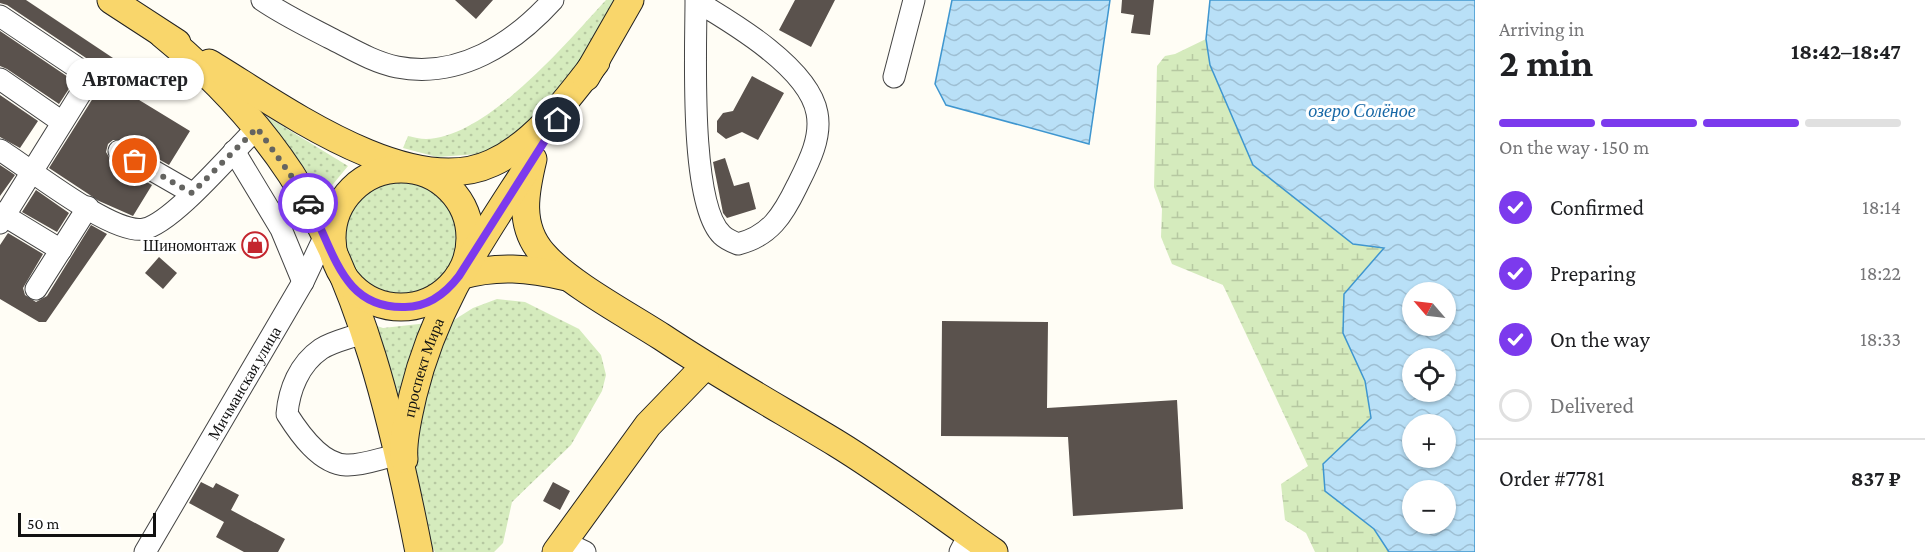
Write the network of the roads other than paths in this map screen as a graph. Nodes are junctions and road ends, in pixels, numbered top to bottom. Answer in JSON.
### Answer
{"nodes":[{"id":1,"x":111,"y":0,"type":"edge"},
{"id":2,"x":553,"y":0,"type":"edge"},
{"id":3,"x":630,"y":0,"type":"edge"},
{"id":4,"x":696,"y":0,"type":"edge"},
{"id":5,"x":914,"y":0,"type":"edge"},
{"id":6,"x":271,"y":2,"type":"edge"},
{"id":7,"x":0,"y":16,"type":"edge"},
{"id":8,"x":162,"y":34,"type":"junction"},
{"id":9,"x":596,"y":62,"type":"junction"},
{"id":10,"x":894,"y":77,"type":"dead end"},
{"id":11,"x":0,"y":79,"type":"edge"},
{"id":12,"x":62,"y":122,"type":"junction"},
{"id":13,"x":257,"y":128,"type":"junction"},
{"id":14,"x":0,"y":150,"type":"edge"},
{"id":15,"x":119,"y":151,"type":"dead end"},
{"id":16,"x":234,"y":151,"type":"junction"},
{"id":17,"x":533,"y":159,"type":"junction"},
{"id":18,"x":423,"y":171,"type":"junction"},
{"id":19,"x":31,"y":172,"type":"junction"},
{"id":20,"x":192,"y":193,"type":"junction"},
{"id":21,"x":88,"y":207,"type":"junction"},
{"id":22,"x":337,"y":210,"type":"junction"},
{"id":23,"x":2,"y":217,"type":"edge"},
{"id":24,"x":324,"y":237,"type":"junction"},
{"id":25,"x":61,"y":250,"type":"junction"},
{"id":26,"x":338,"y":269,"type":"junction"},
{"id":27,"x":459,"y":276,"type":"junction"},
{"id":28,"x":571,"y":278,"type":"junction"},
{"id":29,"x":303,"y":282,"type":"junction"},
{"id":30,"x":36,"y":289,"type":"dead end"},
{"id":31,"x":365,"y":332,"type":"junction"},
{"id":32,"x":705,"y":366,"type":"junction"},
{"id":33,"x":397,"y":455,"type":"junction"},
{"id":34,"x":409,"y":501,"type":"junction"},
{"id":35,"x":964,"y":543,"type":"edge"},
{"id":36,"x":568,"y":549,"type":"edge"},
{"id":37,"x":145,"y":552,"type":"edge"},
{"id":38,"x":419,"y":552,"type":"edge"},
{"id":39,"x":993,"y":552,"type":"edge"}],
"edges":[{"from":1,"to":8,"type":"main road"},
{"from":2,"to":6,"type":"street"},
{"from":3,"to":9,"type":"main road","name":"проспект Мира"},
{"from":4,"to":4,"type":"street"},
{"from":5,"to":10,"type":"street"},
{"from":7,"to":12,"type":"street"},
{"from":8,"to":13,"type":"main road"},
{"from":8,"to":18,"type":"main road"},
{"from":9,"to":17,"type":"main road","name":"проспект Мира"},
{"from":9,"to":18,"type":"main road"},
{"from":11,"to":12,"type":"street"},
{"from":12,"to":19,"type":"street"},
{"from":13,"to":16,"type":"street"},
{"from":13,"to":24,"type":"main road"},
{"from":14,"to":19,"type":"street"},
{"from":15,"to":20,"type":"street"},
{"from":16,"to":20,"type":"street"},
{"from":16,"to":29,"type":"street"},
{"from":17,"to":27,"type":"main road","name":"проспект Мира"},
{"from":17,"to":28,"type":"main road"},
{"from":18,"to":22,"type":"main road"},
{"from":18,"to":27,"type":"main road"},
{"from":19,"to":21,"type":"street"},
{"from":19,"to":23,"type":"street"},
{"from":20,"to":21,"type":"street"},
{"from":21,"to":25,"type":"street"},
{"from":22,"to":24,"type":"street","name":"Мичманская улица"},
{"from":22,"to":26,"type":"main road"},
{"from":23,"to":25,"type":"street"},
{"from":24,"to":26,"type":"main road"},
{"from":24,"to":29,"type":"street","name":"Мичманская улица"},
{"from":25,"to":30,"type":"street"},
{"from":26,"to":27,"type":"main road"},
{"from":26,"to":31,"type":"main road"},
{"from":27,"to":28,"type":"main road"},
{"from":27,"to":34,"type":"main road","name":"проспект Мира"},
{"from":28,"to":32,"type":"main road"},
{"from":29,"to":37,"type":"street","name":"Мичманская улица"},
{"from":31,"to":33,"type":"main road"},
{"from":31,"to":33,"type":"street"},
{"from":32,"to":35,"type":"main road"},
{"from":32,"to":36,"type":"main road"},
{"from":33,"to":34,"type":"main road"},
{"from":34,"to":38,"type":"main road"},
{"from":35,"to":39,"type":"main road"}]}
